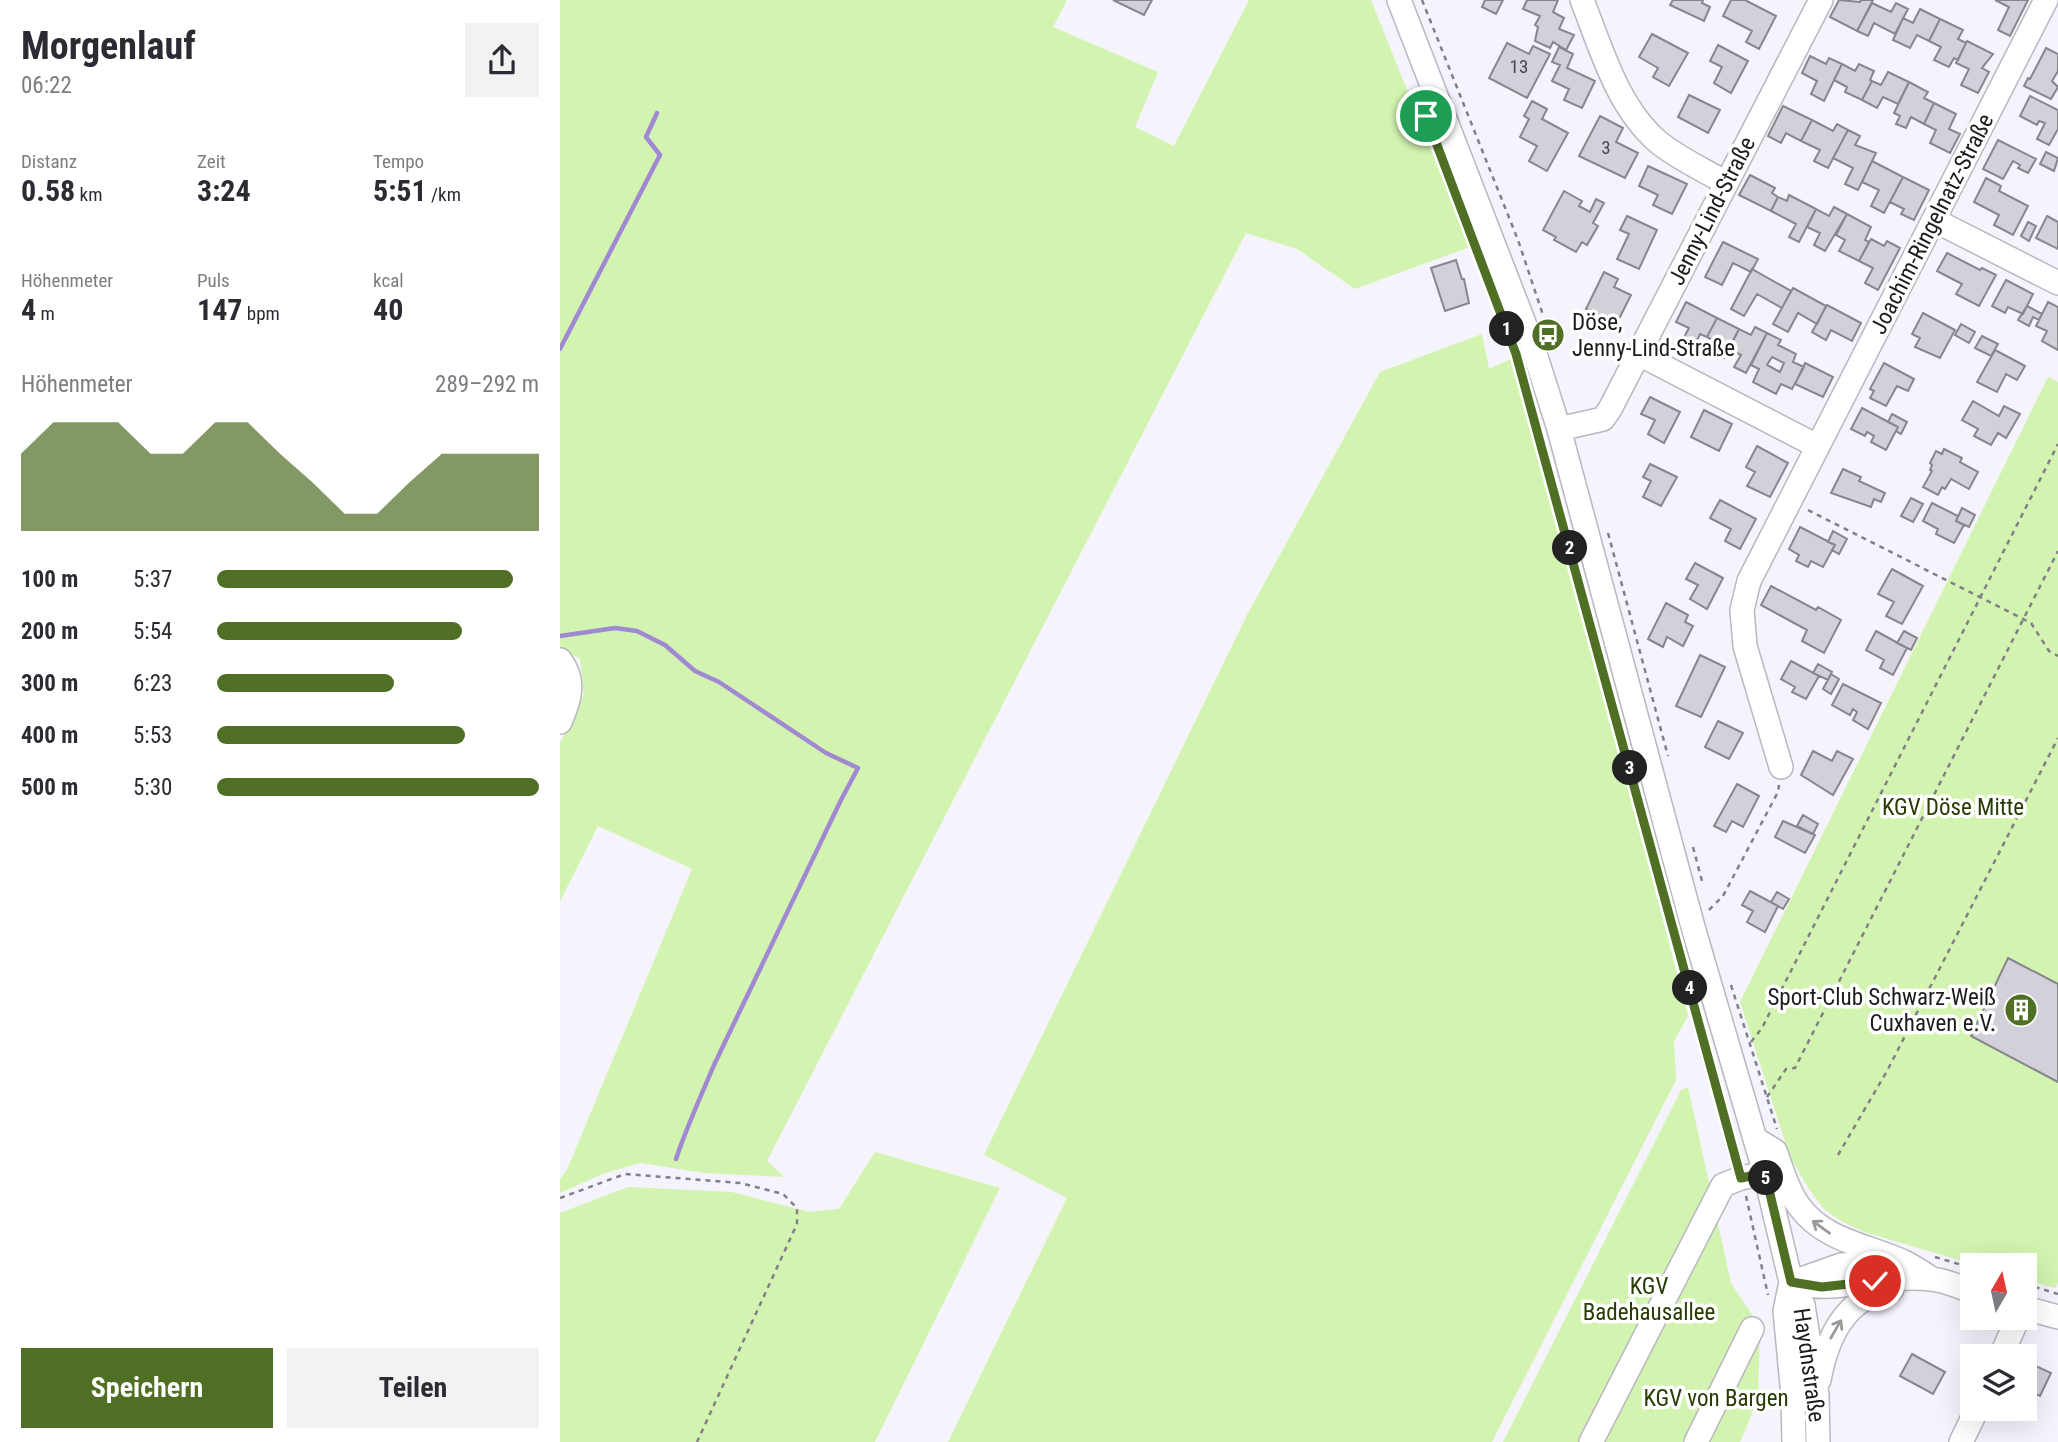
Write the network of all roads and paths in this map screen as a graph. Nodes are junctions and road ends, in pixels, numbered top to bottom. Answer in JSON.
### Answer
{"nodes":[{"id":1,"x":1399,"y":0,"type":"edge"},
{"id":2,"x":1582,"y":0,"type":"edge"},
{"id":3,"x":1821,"y":0,"type":"edge"},
{"id":4,"x":2046,"y":0,"type":"edge"},
{"id":5,"x":1726,"y":183,"type":"junction"},
{"id":6,"x":1934,"y":220,"type":"junction"},
{"id":7,"x":2058,"y":283,"type":"edge"},
{"id":8,"x":1639,"y":354,"type":"junction"},
{"id":9,"x":1531,"y":407,"type":"dead end"},
{"id":10,"x":1559,"y":429,"type":"junction"},
{"id":11,"x":2058,"y":444,"type":"edge"},
{"id":12,"x":1817,"y":446,"type":"junction"},
{"id":13,"x":1550,"y":474,"type":"dead end"},
{"id":14,"x":1789,"y":501,"type":"junction"},
{"id":15,"x":2058,"y":551,"type":"edge"},
{"id":16,"x":1982,"y":598,"type":"junction"},
{"id":17,"x":2024,"y":620,"type":"junction"},
{"id":18,"x":2058,"y":656,"type":"edge"},
{"id":19,"x":560,"y":660,"type":"edge"},
{"id":20,"x":560,"y":722,"type":"edge"},
{"id":21,"x":2058,"y":738,"type":"edge"},
{"id":22,"x":1781,"y":767,"type":"joint"},
{"id":23,"x":1709,"y":910,"type":"dead end"},
{"id":24,"x":1692,"y":997,"type":"dead end"},
{"id":25,"x":1755,"y":1139,"type":"junction"},
{"id":26,"x":1838,"y":1155,"type":"dead end"},
{"id":27,"x":1765,"y":1173,"type":"junction"},
{"id":28,"x":1741,"y":1178,"type":"junction"},
{"id":29,"x":560,"y":1198,"type":"edge"},
{"id":30,"x":1905,"y":1263,"type":"junction"},
{"id":31,"x":1932,"y":1279,"type":"junction"},
{"id":32,"x":1791,"y":1282,"type":"junction"},
{"id":33,"x":1960,"y":1287,"type":"edge"},
{"id":34,"x":2037,"y":1288,"type":"edge"},
{"id":35,"x":2058,"y":1294,"type":"edge"},
{"id":36,"x":1770,"y":1306,"type":"dead end"},
{"id":37,"x":2037,"y":1311,"type":"edge"},
{"id":38,"x":2058,"y":1317,"type":"edge"},
{"id":39,"x":1752,"y":1329,"type":"dead end"},
{"id":40,"x":1817,"y":1394,"type":"junction"},
{"id":41,"x":1971,"y":1421,"type":"edge"},
{"id":42,"x":697,"y":1442,"type":"edge"},
{"id":43,"x":1591,"y":1442,"type":"edge"},
{"id":44,"x":1696,"y":1442,"type":"edge"},
{"id":45,"x":1794,"y":1442,"type":"edge"},
{"id":46,"x":1818,"y":1442,"type":"edge"},
{"id":47,"x":1961,"y":1442,"type":"edge"}],
"edges":[{"from":1,"to":10,"type":"street"},
{"from":2,"to":5,"type":"street"},
{"from":3,"to":5,"type":"street","name":"Jenny-Lind-Straße"},
{"from":4,"to":6,"type":"street","name":"Joachim-Ringelnatz-Straße"},
{"from":5,"to":8,"type":"street","name":"Jenny-Lind-Straße"},
{"from":6,"to":7,"type":"street"},
{"from":6,"to":12,"type":"street","name":"Joachim-Ringelnatz-Straße"},
{"from":8,"to":10,"type":"street","name":"Jenny-Lind-Straße"},
{"from":8,"to":12,"type":"street"},
{"from":9,"to":13,"type":"path"},
{"from":10,"to":25,"type":"street"},
{"from":11,"to":16,"type":"path"},
{"from":12,"to":14,"type":"street","name":"Joachim-Ringelnatz-Straße"},
{"from":14,"to":16,"type":"path"},
{"from":14,"to":22,"type":"street","name":"Joachim-Ringelnatz-Straße"},
{"from":15,"to":17,"type":"path"},
{"from":16,"to":17,"type":"path"},
{"from":16,"to":17,"type":"path"},
{"from":17,"to":18,"type":"path"},
{"from":19,"to":20,"type":"street"},
{"from":21,"to":26,"type":"path"},
{"from":22,"to":23,"type":"path"},
{"from":24,"to":28,"type":"path"},
{"from":25,"to":27,"type":"street"},
{"from":30,"to":25,"type":"street","one_way":true},
{"from":27,"to":28,"type":"street"},
{"from":27,"to":32,"type":"street"},
{"from":28,"to":36,"type":"path"},
{"from":28,"to":43,"type":"street"},
{"from":29,"to":42,"type":"path"},
{"from":30,"to":31,"type":"street"},
{"from":30,"to":32,"type":"street"},
{"from":31,"to":32,"type":"street"},
{"from":31,"to":33,"type":"street"},
{"from":40,"to":31,"type":"street","one_way":true},
{"from":32,"to":40,"type":"street","name":"Haydnstraße"},
{"from":32,"to":45,"type":"street","name":"Haydnstraße"},
{"from":34,"to":35,"type":"path"},
{"from":37,"to":38,"type":"street"},
{"from":39,"to":44,"type":"street"},
{"from":40,"to":46,"type":"street","name":"Haydnstraße"},
{"from":41,"to":47,"type":"street"}]}
